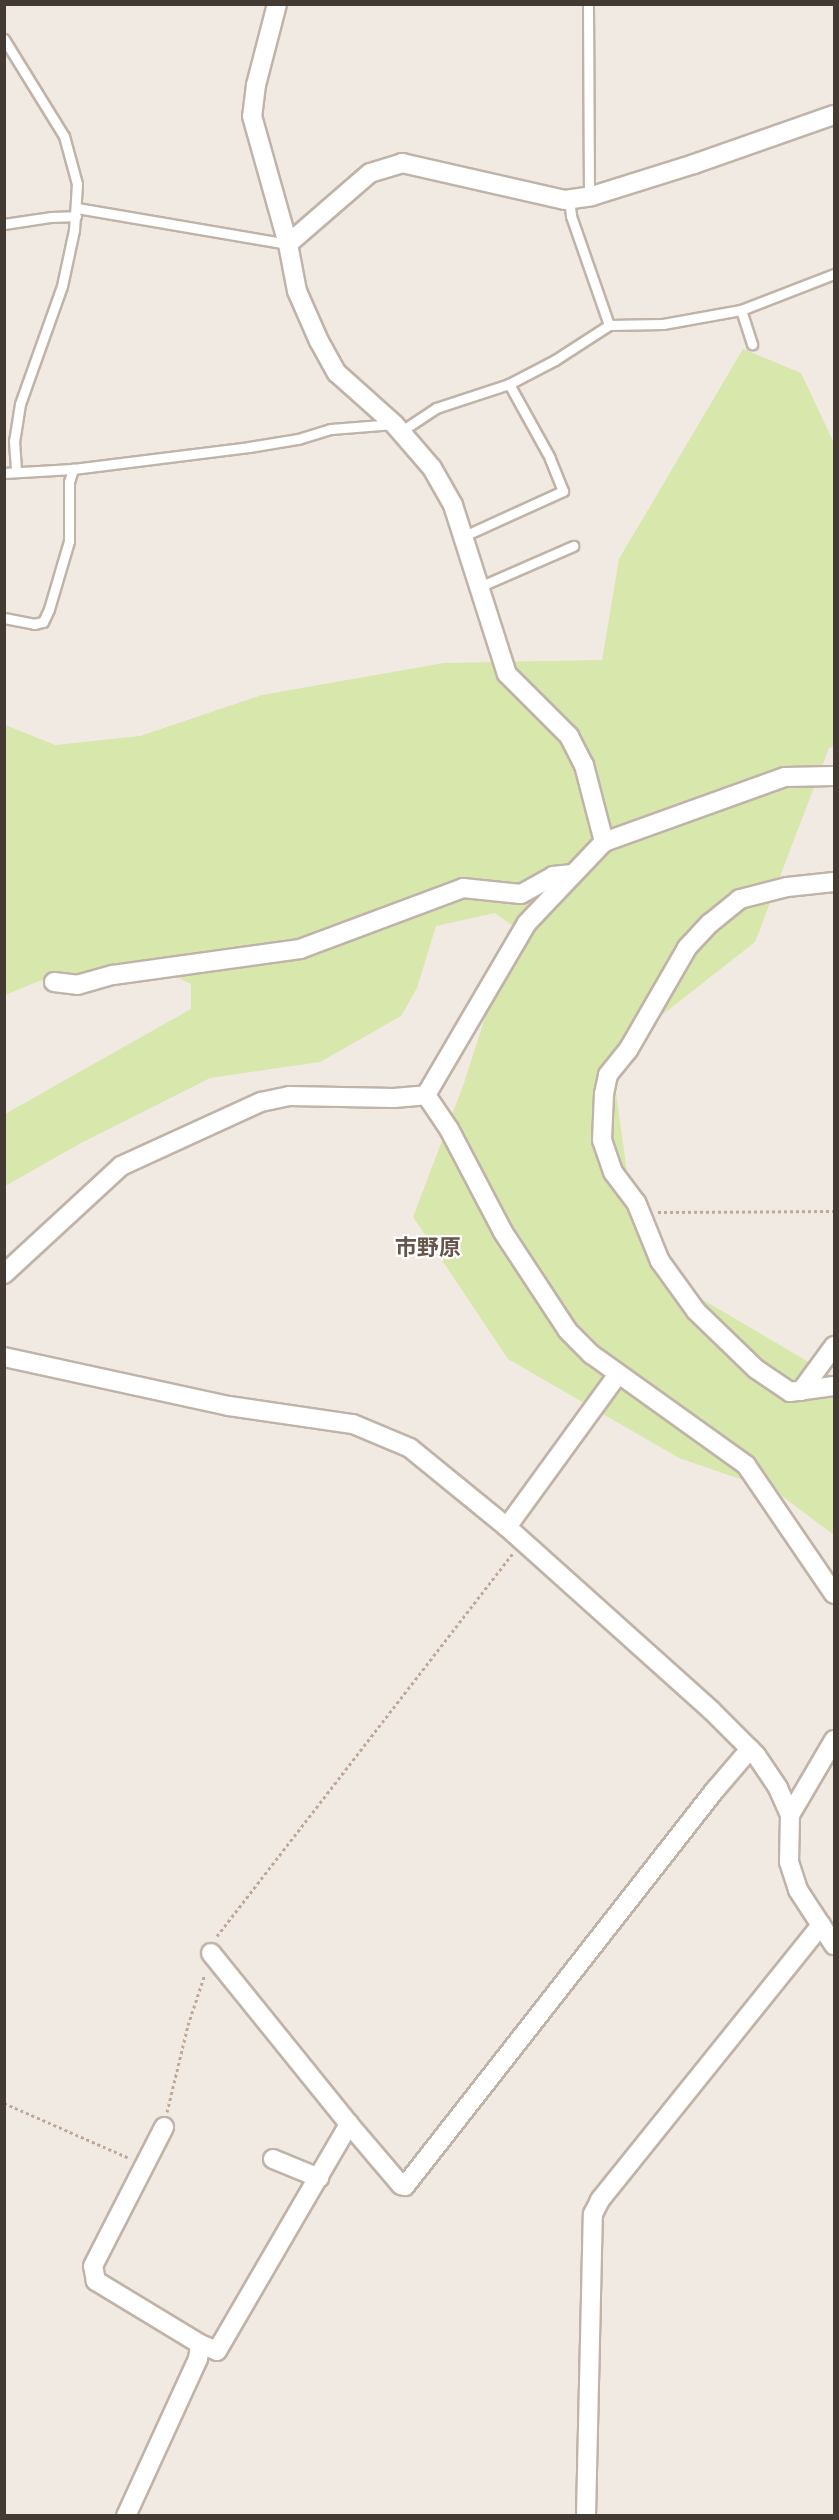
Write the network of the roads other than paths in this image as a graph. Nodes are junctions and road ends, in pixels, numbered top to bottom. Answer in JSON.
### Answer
{"nodes":[{"id":1,"x":277,"y":4,"type":"edge"},
{"id":2,"x":588,"y":4,"type":"edge"},
{"id":3,"x":4,"y":39,"type":"edge"},
{"id":4,"x":834,"y":116,"type":"edge"},
{"id":5,"x":592,"y":196,"type":"junction"},
{"id":6,"x":569,"y":199,"type":"junction"},
{"id":7,"x":76,"y":212,"type":"junction"},
{"id":8,"x":4,"y":225,"type":"edge"},
{"id":9,"x":288,"y":244,"type":"junction"},
{"id":10,"x":834,"y":274,"type":"edge"},
{"id":11,"x":741,"y":310,"type":"junction"},
{"id":12,"x":609,"y":325,"type":"junction"},
{"id":13,"x":752,"y":344,"type":"dead end"},
{"id":14,"x":509,"y":384,"type":"junction"},
{"id":15,"x":397,"y":428,"type":"junction"},
{"id":16,"x":73,"y":470,"type":"junction"},
{"id":17,"x":16,"y":472,"type":"junction"},
{"id":18,"x":4,"y":473,"type":"edge"},
{"id":19,"x":464,"y":536,"type":"junction"},
{"id":20,"x":573,"y":546,"type":"dead end"},
{"id":21,"x":479,"y":587,"type":"junction"},
{"id":22,"x":4,"y":618,"type":"edge"},
{"id":23,"x":834,"y":776,"type":"edge"},
{"id":24,"x":604,"y":842,"type":"junction"},
{"id":25,"x":573,"y":874,"type":"junction"},
{"id":26,"x":834,"y":882,"type":"edge"},
{"id":27,"x":54,"y":982,"type":"dead end"},
{"id":28,"x":426,"y":1095,"type":"junction"},
{"id":29,"x":4,"y":1274,"type":"edge"},
{"id":30,"x":834,"y":1346,"type":"edge"},
{"id":31,"x":4,"y":1357,"type":"edge"},
{"id":32,"x":618,"y":1374,"type":"junction"},
{"id":33,"x":834,"y":1386,"type":"edge"},
{"id":34,"x":801,"y":1390,"type":"junction"},
{"id":35,"x":507,"y":1527,"type":"junction"},
{"id":36,"x":834,"y":1594,"type":"edge"},
{"id":37,"x":834,"y":1740,"type":"edge"},
{"id":38,"x":750,"y":1749,"type":"junction"},
{"id":39,"x":790,"y":1815,"type":"junction"},
{"id":40,"x":821,"y":1925,"type":"junction"},
{"id":41,"x":834,"y":1945,"type":"edge"},
{"id":42,"x":211,"y":1953,"type":"road end"},
{"id":43,"x":349,"y":2124,"type":"junction"},
{"id":44,"x":164,"y":2127,"type":"road end"},
{"id":45,"x":273,"y":2159,"type":"dead end"},
{"id":46,"x":319,"y":2178,"type":"junction"},
{"id":47,"x":200,"y":2344,"type":"junction"},
{"id":48,"x":126,"y":2516,"type":"edge"},
{"id":49,"x":585,"y":2516,"type":"edge"}],
"edges":[{"from":1,"to":9,"type":"street"},
{"from":2,"to":5,"type":"lane"},
{"from":3,"to":7,"type":"lane"},
{"from":4,"to":5,"type":"street"},
{"from":5,"to":6,"type":"street"},
{"from":6,"to":9,"type":"street"},
{"from":6,"to":12,"type":"lane"},
{"from":7,"to":8,"type":"lane"},
{"from":7,"to":9,"type":"lane"},
{"from":7,"to":17,"type":"lane"},
{"from":9,"to":15,"type":"street"},
{"from":10,"to":11,"type":"lane"},
{"from":11,"to":12,"type":"lane"},
{"from":11,"to":13,"type":"lane"},
{"from":12,"to":14,"type":"lane"},
{"from":14,"to":15,"type":"lane"},
{"from":14,"to":19,"type":"lane"},
{"from":15,"to":16,"type":"lane"},
{"from":15,"to":19,"type":"street"},
{"from":16,"to":17,"type":"lane"},
{"from":16,"to":22,"type":"lane"},
{"from":17,"to":18,"type":"lane"},
{"from":19,"to":21,"type":"street"},
{"from":20,"to":21,"type":"lane"},
{"from":21,"to":24,"type":"street"},
{"from":23,"to":24,"type":"street"},
{"from":24,"to":25,"type":"street"},
{"from":25,"to":27,"type":"street"},
{"from":25,"to":28,"type":"street"},
{"from":26,"to":34,"type":"street"},
{"from":28,"to":29,"type":"street"},
{"from":28,"to":32,"type":"street"},
{"from":30,"to":34,"type":"street"},
{"from":31,"to":35,"type":"street"},
{"from":32,"to":35,"type":"street"},
{"from":32,"to":36,"type":"street"},
{"from":33,"to":34,"type":"street"},
{"from":35,"to":38,"type":"street"},
{"from":37,"to":39,"type":"street"},
{"from":38,"to":39,"type":"street"},
{"from":38,"to":43,"type":"street"},
{"from":39,"to":40,"type":"street"},
{"from":40,"to":41,"type":"street"},
{"from":40,"to":49,"type":"street"},
{"from":42,"to":43,"type":"street"},
{"from":43,"to":46,"type":"street"},
{"from":44,"to":47,"type":"street"},
{"from":45,"to":46,"type":"street"},
{"from":46,"to":47,"type":"street"},
{"from":47,"to":48,"type":"street"}]}
